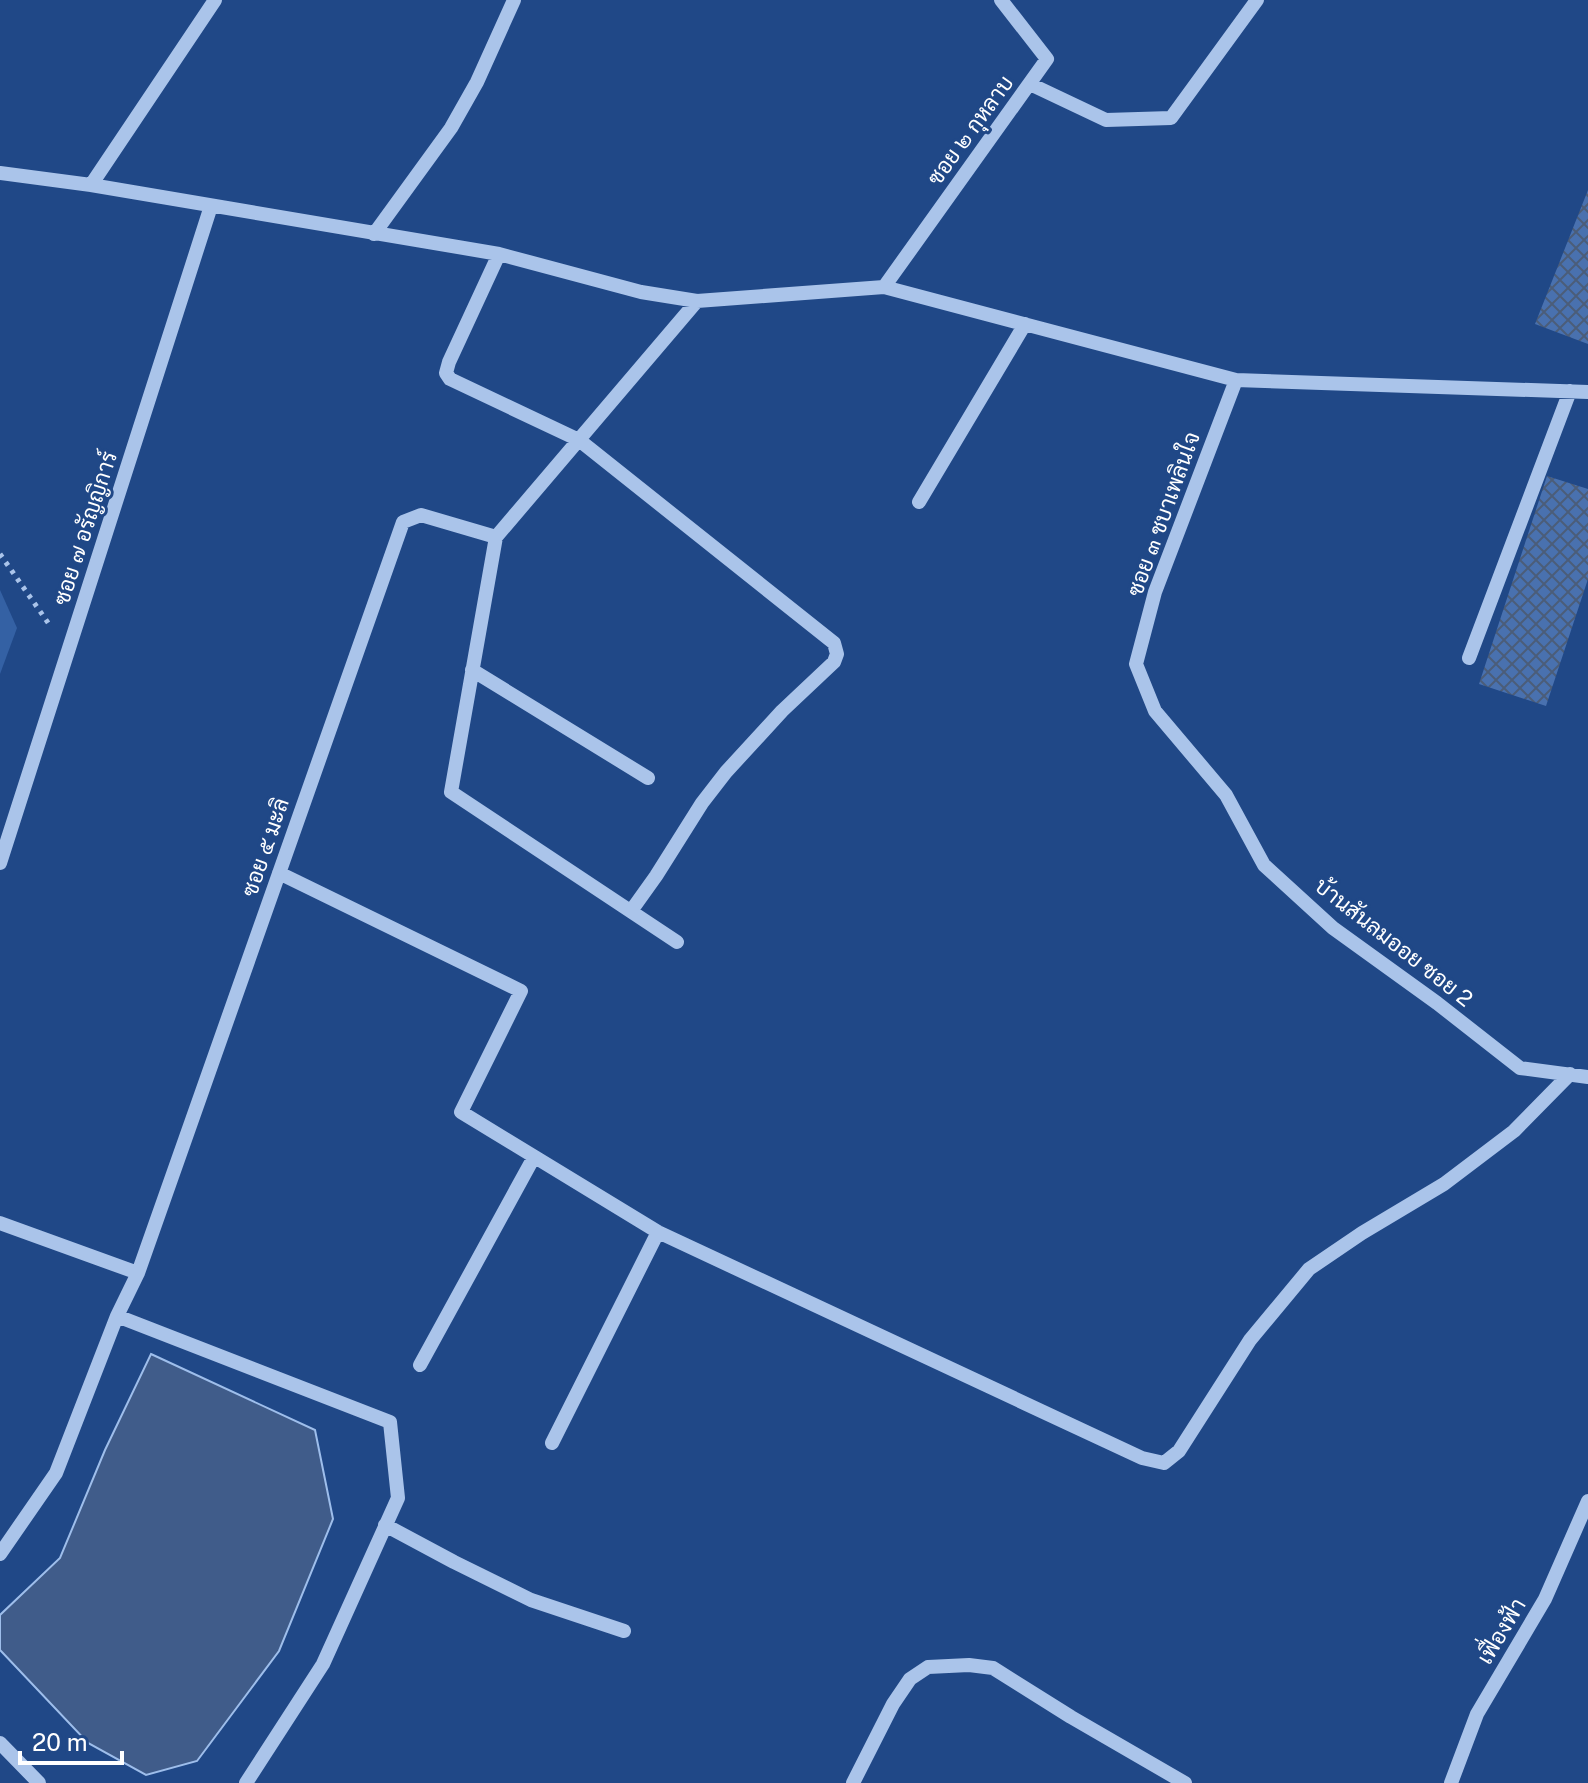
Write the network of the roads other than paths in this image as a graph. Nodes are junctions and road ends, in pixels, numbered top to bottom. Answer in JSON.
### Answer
{"nodes":[{"id":1,"x":215,"y":0,"type":"edge"},
{"id":2,"x":514,"y":0,"type":"edge"},
{"id":3,"x":1001,"y":0,"type":"edge"},
{"id":4,"x":1257,"y":0,"type":"edge"},
{"id":5,"x":1030,"y":84,"type":"junction"},
{"id":6,"x":0,"y":173,"type":"edge"},
{"id":7,"x":91,"y":185,"type":"junction"},
{"id":8,"x":211,"y":206,"type":"junction"},
{"id":9,"x":374,"y":234,"type":"junction"},
{"id":10,"x":499,"y":254,"type":"junction"},
{"id":11,"x":884,"y":287,"type":"junction"},
{"id":12,"x":697,"y":301,"type":"junction"},
{"id":13,"x":1025,"y":324,"type":"junction"},
{"id":14,"x":1236,"y":380,"type":"junction"},
{"id":15,"x":1570,"y":391,"type":"junction"},
{"id":16,"x":1588,"y":392,"type":"edge"},
{"id":17,"x":579,"y":440,"type":"junction"},
{"id":18,"x":919,"y":502,"type":"dead end"},
{"id":19,"x":496,"y":537,"type":"junction"},
{"id":20,"x":1469,"y":658,"type":"dead end"},
{"id":21,"x":1136,"y":664,"type":"joint"},
{"id":22,"x":472,"y":670,"type":"junction"},
{"id":23,"x":648,"y":778,"type":"dead end"},
{"id":24,"x":0,"y":863,"type":"edge"},
{"id":25,"x":279,"y":873,"type":"junction"},
{"id":26,"x":631,"y":911,"type":"junction"},
{"id":27,"x":677,"y":942,"type":"dead end"},
{"id":28,"x":1570,"y":1074,"type":"junction"},
{"id":29,"x":1588,"y":1077,"type":"edge"},
{"id":30,"x":534,"y":1157,"type":"junction"},
{"id":31,"x":0,"y":1223,"type":"edge"},
{"id":32,"x":658,"y":1232,"type":"junction"},
{"id":33,"x":138,"y":1273,"type":"junction"},
{"id":34,"x":117,"y":1316,"type":"junction"},
{"id":35,"x":420,"y":1365,"type":"dead end"},
{"id":36,"x":552,"y":1443,"type":"dead end"},
{"id":37,"x":1588,"y":1501,"type":"edge"},
{"id":38,"x":385,"y":1525,"type":"junction"},
{"id":39,"x":0,"y":1554,"type":"edge"},
{"id":40,"x":624,"y":1631,"type":"dead end"},
{"id":41,"x":0,"y":1743,"type":"edge"},
{"id":42,"x":39,"y":1783,"type":"edge"},
{"id":43,"x":246,"y":1783,"type":"edge"},
{"id":44,"x":853,"y":1783,"type":"edge"},
{"id":45,"x":1185,"y":1783,"type":"edge"},
{"id":46,"x":1451,"y":1783,"type":"edge"}],
"edges":[{"from":1,"to":7,"type":"street"},
{"from":2,"to":9,"type":"street"},
{"from":3,"to":5,"type":"street","name":"ซอย ๒ กุหลาบ"},
{"from":4,"to":5,"type":"street"},
{"from":5,"to":11,"type":"street","name":"ซอย ๒ กุหลาบ"},
{"from":6,"to":7,"type":"street"},
{"from":7,"to":8,"type":"street"},
{"from":8,"to":9,"type":"street"},
{"from":8,"to":24,"type":"street","name":"ซอย ๗ อรัญญิการ์"},
{"from":9,"to":10,"type":"street"},
{"from":10,"to":12,"type":"street"},
{"from":10,"to":17,"type":"street"},
{"from":11,"to":12,"type":"street"},
{"from":11,"to":13,"type":"street"},
{"from":12,"to":17,"type":"street"},
{"from":13,"to":14,"type":"street"},
{"from":13,"to":18,"type":"street"},
{"from":14,"to":15,"type":"street"},
{"from":14,"to":21,"type":"street","name":"ซอย ๓ ชบาเพลินใจ"},
{"from":15,"to":16,"type":"street"},
{"from":15,"to":20,"type":"street"},
{"from":17,"to":19,"type":"street"},
{"from":17,"to":26,"type":"street"},
{"from":19,"to":22,"type":"street"},
{"from":19,"to":25,"type":"street","name":"ซอย ๕ มะลิ"},
{"from":21,"to":28,"type":"street","name":"บ้านสันลมออย ซอย 2"},
{"from":22,"to":23,"type":"street"},
{"from":22,"to":26,"type":"street"},
{"from":25,"to":30,"type":"street"},
{"from":25,"to":33,"type":"street","name":"ซอย ๕ มะลิ"},
{"from":26,"to":27,"type":"street"},
{"from":28,"to":29,"type":"street","name":"บ้านสันลมออย ซอย 2"},
{"from":28,"to":32,"type":"street"},
{"from":30,"to":32,"type":"street"},
{"from":30,"to":35,"type":"street"},
{"from":31,"to":33,"type":"street"},
{"from":32,"to":36,"type":"street"},
{"from":33,"to":34,"type":"street","name":"ซอย ๕ มะลิ"},
{"from":34,"to":38,"type":"street"},
{"from":34,"to":39,"type":"street","name":"ซอย ๕ มะลิ"},
{"from":37,"to":46,"type":"street","name":"เฟื่องฟ้า"},
{"from":38,"to":40,"type":"street"},
{"from":38,"to":43,"type":"street"},
{"from":41,"to":42,"type":"street"},
{"from":44,"to":45,"type":"street"}]}
